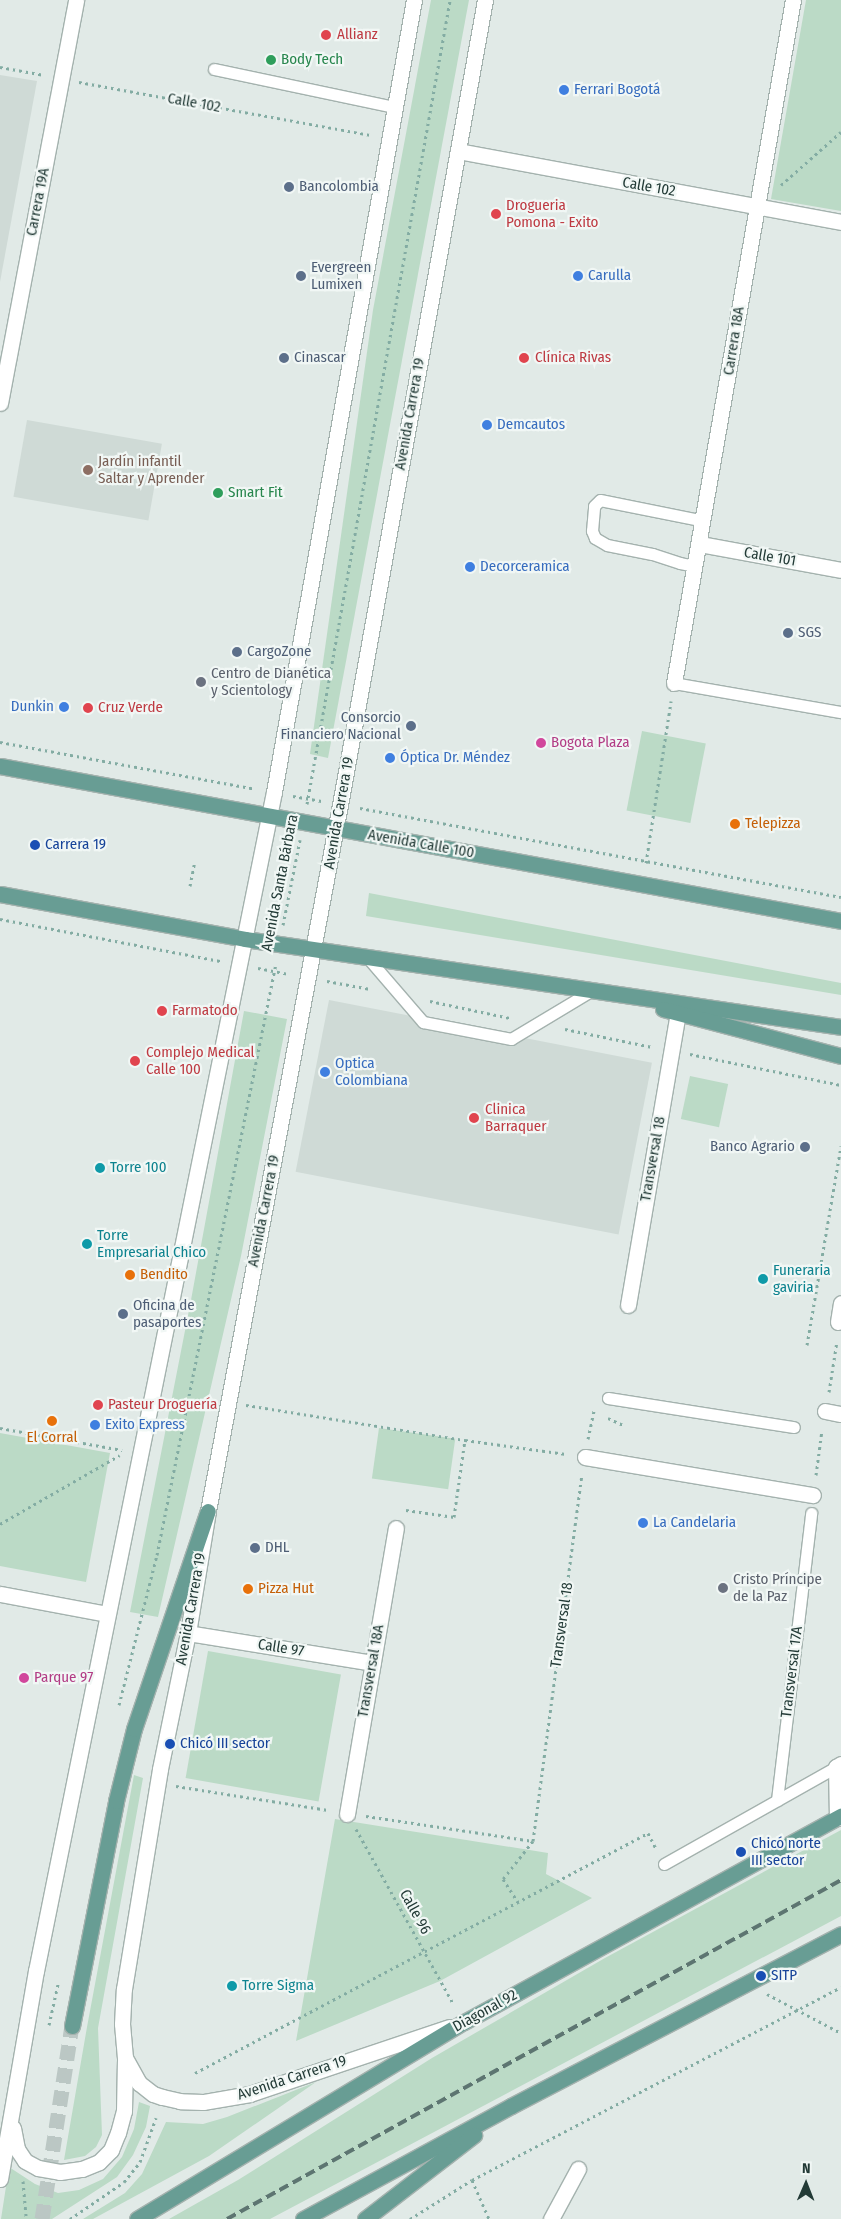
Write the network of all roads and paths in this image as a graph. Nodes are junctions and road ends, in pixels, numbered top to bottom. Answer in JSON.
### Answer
{"nodes":[{"id":1,"x":76,"y":0,"type":"edge"},
{"id":2,"x":414,"y":0,"type":"edge"},
{"id":3,"x":450,"y":0,"type":"edge"},
{"id":4,"x":485,"y":0,"type":"edge"},
{"id":5,"x":793,"y":0,"type":"edge"},
{"id":6,"x":0,"y":67,"type":"edge"},
{"id":7,"x":214,"y":68,"type":"dead end"},
{"id":8,"x":62,"y":78,"type":"junction"},
{"id":9,"x":394,"y":108,"type":"junction"},
{"id":10,"x":841,"y":132,"type":"edge"},
{"id":11,"x":389,"y":139,"type":"junction"},
{"id":12,"x":458,"y":151,"type":"junction"},
{"id":13,"x":756,"y":206,"type":"junction"},
{"id":14,"x":841,"y":222,"type":"edge"},
{"id":15,"x":0,"y":403,"type":"edge"},
{"id":16,"x":704,"y":521,"type":"junction"},
{"id":17,"x":700,"y":544,"type":"junction"},
{"id":18,"x":696,"y":566,"type":"junction"},
{"id":19,"x":841,"y":570,"type":"edge"},
{"id":20,"x":674,"y":683,"type":"junction"},
{"id":21,"x":841,"y":712,"type":"edge"},
{"id":22,"x":0,"y":742,"type":"edge"},
{"id":23,"x":0,"y":766,"type":"edge"},
{"id":24,"x":208,"y":780,"type":"dead end"},
{"id":25,"x":372,"y":810,"type":"dead end"},
{"id":26,"x":269,"y":816,"type":"junction"},
{"id":27,"x":304,"y":822,"type":"junction"},
{"id":28,"x":336,"y":828,"type":"junction"},
{"id":29,"x":194,"y":861,"type":"dead end"},
{"id":30,"x":647,"y":861,"type":"junction"},
{"id":31,"x":643,"y":885,"type":"junction"},
{"id":32,"x":190,"y":886,"type":"dead end"},
{"id":33,"x":0,"y":894,"type":"edge"},
{"id":34,"x":841,"y":897,"type":"edge"},
{"id":35,"x":0,"y":919,"type":"edge"},
{"id":36,"x":841,"y":921,"type":"edge"},
{"id":37,"x":245,"y":939,"type":"junction"},
{"id":38,"x":280,"y":944,"type":"junction"},
{"id":39,"x":313,"y":949,"type":"junction"},
{"id":40,"x":367,"y":957,"type":"junction"},
{"id":41,"x":240,"y":964,"type":"junction"},
{"id":42,"x":275,"y":971,"type":"junction"},
{"id":43,"x":308,"y":977,"type":"junction"},
{"id":44,"x":591,"y":991,"type":"junction"},
{"id":45,"x":398,"y":995,"type":"junction"},
{"id":46,"x":678,"y":1013,"type":"junction"},
{"id":47,"x":538,"y":1023,"type":"junction"},
{"id":48,"x":841,"y":1028,"type":"edge"},
{"id":49,"x":671,"y":1050,"type":"junction"},
{"id":50,"x":841,"y":1056,"type":"edge"},
{"id":51,"x":841,"y":1085,"type":"edge"},
{"id":52,"x":841,"y":1146,"type":"edge"},
{"id":53,"x":841,"y":1303,"type":"edge"},
{"id":54,"x":628,"y":1305,"type":"dead end"},
{"id":55,"x":838,"y":1322,"type":"dead end"},
{"id":56,"x":807,"y":1345,"type":"dead end"},
{"id":57,"x":608,"y":1398,"type":"dead end"},
{"id":58,"x":241,"y":1404,"type":"dead end"},
{"id":59,"x":594,"y":1409,"type":"dead end"},
{"id":60,"x":825,"y":1411,"type":"dead end"},
{"id":61,"x":841,"y":1414,"type":"edge"},
{"id":62,"x":794,"y":1427,"type":"dead end"},
{"id":63,"x":0,"y":1428,"type":"edge"},
{"id":64,"x":465,"y":1440,"type":"junction"},
{"id":65,"x":585,"y":1457,"type":"junction"},
{"id":66,"x":813,"y":1495,"type":"dead end"},
{"id":67,"x":208,"y":1511,"type":"junction"},
{"id":68,"x":811,"y":1513,"type":"dead end"},
{"id":69,"x":0,"y":1524,"type":"edge"},
{"id":70,"x":396,"y":1528,"type":"joint"},
{"id":71,"x":0,"y":1594,"type":"edge"},
{"id":72,"x":107,"y":1614,"type":"junction"},
{"id":73,"x":140,"y":1622,"type":"dead end"},
{"id":74,"x":188,"y":1633,"type":"junction"},
{"id":75,"x":373,"y":1663,"type":"junction"},
{"id":76,"x":839,"y":1766,"type":"edge"},
{"id":77,"x":158,"y":1782,"type":"junction"},
{"id":78,"x":777,"y":1800,"type":"junction"},
{"id":79,"x":347,"y":1814,"type":"junction"},
{"id":80,"x":839,"y":1817,"type":"edge"},
{"id":81,"x":532,"y":1841,"type":"junction"},
{"id":82,"x":664,"y":1864,"type":"joint"},
{"id":83,"x":518,"y":1902,"type":"junction"},
{"id":84,"x":841,"y":1934,"type":"edge"},
{"id":85,"x":424,"y":1952,"type":"junction"},
{"id":86,"x":746,"y":1983,"type":"junction"},
{"id":87,"x":841,"y":1987,"type":"edge"},
{"id":88,"x":798,"y":2010,"type":"junction"},
{"id":89,"x":464,"y":2022,"type":"junction"},
{"id":90,"x":72,"y":2026,"type":"tunnel mouth"},
{"id":91,"x":841,"y":2033,"type":"edge"},
{"id":92,"x":125,"y":2058,"type":"junction"},
{"id":93,"x":195,"y":2073,"type":"dead end"},
{"id":94,"x":511,"y":2106,"type":"junction"},
{"id":95,"x":12,"y":2116,"type":"junction"},
{"id":96,"x":156,"y":2118,"type":"dead end"},
{"id":97,"x":578,"y":2170,"type":"dead end"},
{"id":98,"x":0,"y":2179,"type":"edge"},
{"id":99,"x":472,"y":2180,"type":"junction"},
{"id":100,"x":70,"y":2219,"type":"edge"},
{"id":101,"x":137,"y":2219,"type":"edge"},
{"id":102,"x":303,"y":2219,"type":"edge"},
{"id":103,"x":365,"y":2219,"type":"edge"},
{"id":104,"x":410,"y":2219,"type":"edge"},
{"id":105,"x":489,"y":2219,"type":"edge"},
{"id":106,"x":551,"y":2219,"type":"edge"}],
"edges":[{"from":1,"to":8,"type":"main road","name":"Carrera 19A"},
{"from":2,"to":9,"type":"main road"},
{"from":3,"to":27,"type":"path","name":"Avenida Santa Bárbara"},
{"from":4,"to":12,"type":"main road","name":"Avenida Carrera 19"},
{"from":5,"to":13,"type":"main road","name":"Carrera 18A"},
{"from":6,"to":8,"type":"path","name":"Calle 102"},
{"from":7,"to":9,"type":"lane"},
{"from":8,"to":11,"type":"path","name":"Calle 102"},
{"from":8,"to":15,"type":"main road","name":"Carrera 19A"},
{"from":9,"to":11,"type":"main road"},
{"from":10,"to":13,"type":"path"},
{"from":11,"to":26,"type":"main road"},
{"from":12,"to":13,"type":"main road","name":"Calle 102"},
{"from":12,"to":28,"type":"main road","name":"Avenida Carrera 19"},
{"from":13,"to":14,"type":"main road","name":"Calle 102"},
{"from":13,"to":16,"type":"main road","name":"Carrera 18A"},
{"from":16,"to":17,"type":"main road","name":"Carrera 18A"},
{"from":16,"to":18,"type":"lane"},
{"from":17,"to":18,"type":"main road","name":"Carrera 18A"},
{"from":17,"to":19,"type":"main road","name":"Calle 101"},
{"from":18,"to":20,"type":"main road","name":"Carrera 18A"},
{"from":20,"to":21,"type":"lane"},
{"from":20,"to":30,"type":"path"},
{"from":22,"to":24,"type":"path"},
{"from":23,"to":26,"type":"main road","name":"Avenida Calle 100"},
{"from":25,"to":30,"type":"path"},
{"from":26,"to":27,"type":"main road","name":"Avenida Calle 100"},
{"from":26,"to":37,"type":"main road"},
{"from":27,"to":28,"type":"main road","name":"Avenida Calle 100"},
{"from":27,"to":38,"type":"path","name":"Avenida Santa Bárbara"},
{"from":28,"to":31,"type":"main road","name":"Avenida Calle 100"},
{"from":28,"to":39,"type":"main road","name":"Avenida Carrera 19"},
{"from":29,"to":32,"type":"path"},
{"from":30,"to":31,"type":"path"},
{"from":30,"to":34,"type":"path"},
{"from":31,"to":36,"type":"main road","name":"Avenida Calle 100"},
{"from":33,"to":37,"type":"main road"},
{"from":35,"to":41,"type":"path"},
{"from":37,"to":38,"type":"main road"},
{"from":37,"to":41,"type":"main road"},
{"from":38,"to":39,"type":"main road"},
{"from":38,"to":42,"type":"path","name":"Avenida Santa Bárbara"},
{"from":39,"to":40,"type":"main road"},
{"from":39,"to":43,"type":"main road","name":"Avenida Carrera 19"},
{"from":40,"to":44,"type":"main road"},
{"from":40,"to":45,"type":"lane"},
{"from":41,"to":42,"type":"path"},
{"from":41,"to":72,"type":"main road"},
{"from":42,"to":43,"type":"path"},
{"from":42,"to":73,"type":"path","name":"Avenida Santa Bárbara"},
{"from":43,"to":45,"type":"path"},
{"from":43,"to":67,"type":"main road","name":"Avenida Carrera 19"},
{"from":44,"to":46,"type":"main road"},
{"from":44,"to":47,"type":"lane"},
{"from":44,"to":48,"type":"main road"},
{"from":45,"to":47,"type":"path"},
{"from":45,"to":47,"type":"lane"},
{"from":46,"to":49,"type":"main road","name":"Transversal 18"},
{"from":46,"to":50,"type":"main road"},
{"from":47,"to":49,"type":"path"},
{"from":49,"to":51,"type":"path"},
{"from":49,"to":54,"type":"main road","name":"Transversal 18"},
{"from":52,"to":56,"type":"path"},
{"from":53,"to":55,"type":"main road"},
{"from":57,"to":62,"type":"lane"},
{"from":58,"to":64,"type":"path"},
{"from":59,"to":65,"type":"path","name":"Transversal 18"},
{"from":60,"to":61,"type":"main road"},
{"from":63,"to":69,"type":"path"},
{"from":64,"to":65,"type":"path"},
{"from":64,"to":70,"type":"path"},
{"from":65,"to":66,"type":"main road"},
{"from":65,"to":81,"type":"path","name":"Transversal 18"},
{"from":67,"to":74,"type":"main road","name":"Avenida Carrera 19"},
{"from":67,"to":90,"type":"main road"},
{"from":68,"to":78,"type":"lane","name":"Transversal 17A"},
{"from":70,"to":75,"type":"main road","name":"Transversal 18A"},
{"from":71,"to":72,"type":"main road"},
{"from":72,"to":95,"type":"main road"},
{"from":74,"to":75,"type":"main road","name":"Calle 97"},
{"from":74,"to":77,"type":"main road","name":"Avenida Carrera 19"},
{"from":75,"to":79,"type":"main road","name":"Transversal 18A"},
{"from":76,"to":78,"type":"lane"},
{"from":76,"to":80,"type":"main road"},
{"from":77,"to":79,"type":"path"},
{"from":77,"to":92,"type":"main road","name":"Avenida Carrera 19"},
{"from":78,"to":82,"type":"lane"},
{"from":79,"to":81,"type":"path"},
{"from":79,"to":85,"type":"path","name":"Calle 96"},
{"from":80,"to":89,"type":"main road","name":"Diagonal 92"},
{"from":81,"to":83,"type":"path"},
{"from":82,"to":83,"type":"path"},
{"from":83,"to":85,"type":"path"},
{"from":84,"to":86,"type":"main road"},
{"from":85,"to":89,"type":"path","name":"Calle 96"},
{"from":85,"to":93,"type":"path"},
{"from":86,"to":88,"type":"path"},
{"from":86,"to":94,"type":"main road"},
{"from":87,"to":88,"type":"path"},
{"from":88,"to":91,"type":"path"},
{"from":88,"to":99,"type":"path"},
{"from":89,"to":92,"type":"main road","name":"Avenida Carrera 19"},
{"from":89,"to":101,"type":"main road","name":"Diagonal 92"},
{"from":92,"to":95,"type":"main road"},
{"from":94,"to":102,"type":"main road"},
{"from":94,"to":103,"type":"main road"},
{"from":95,"to":98,"type":"main road"},
{"from":96,"to":100,"type":"path"},
{"from":97,"to":106,"type":"main road"},
{"from":99,"to":104,"type":"path"},
{"from":99,"to":105,"type":"path"}]}
